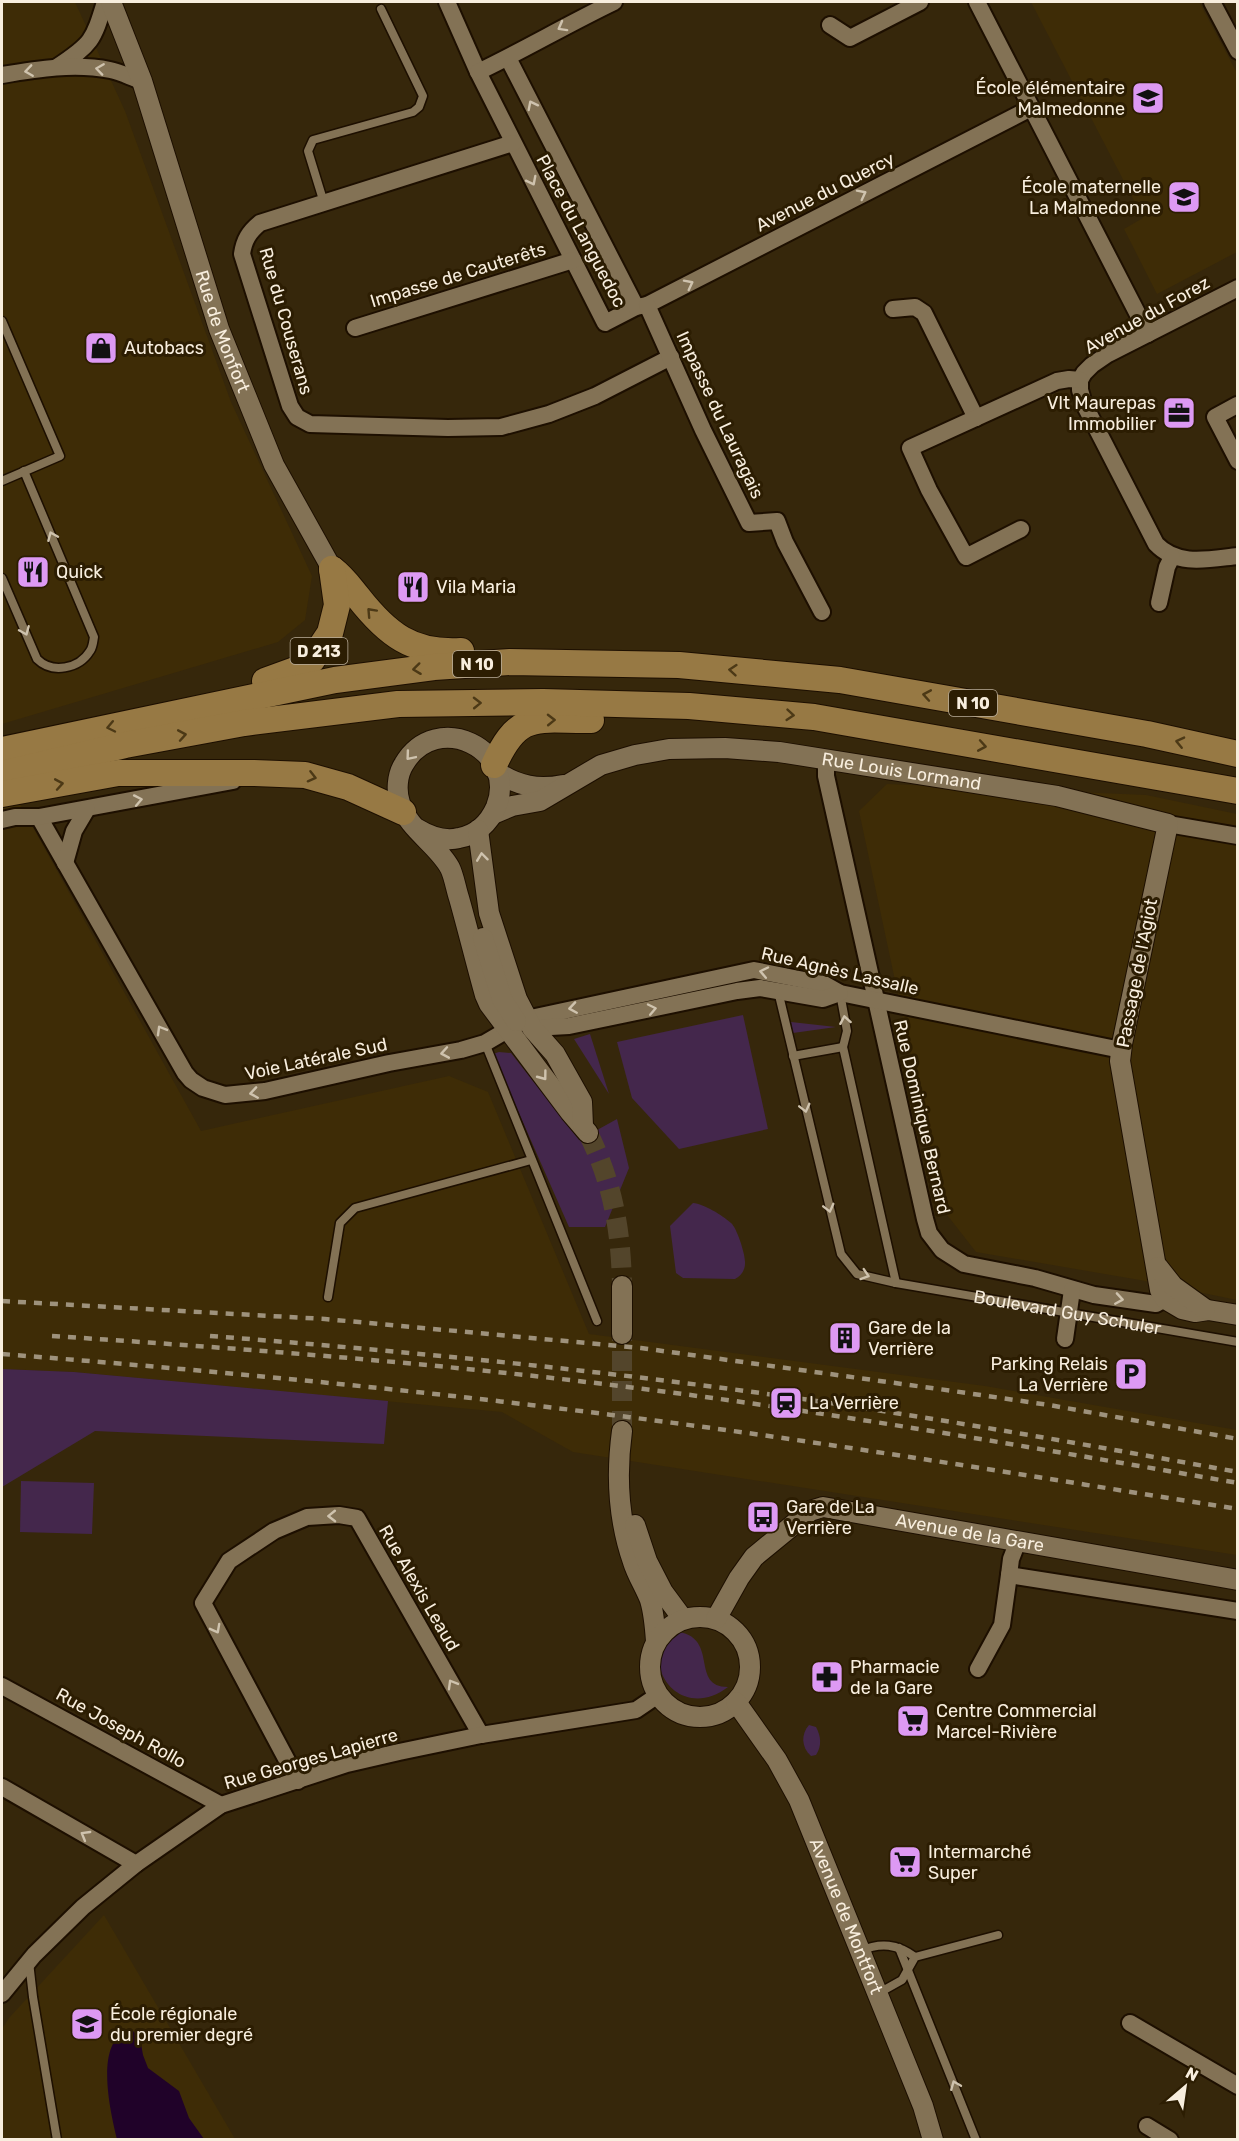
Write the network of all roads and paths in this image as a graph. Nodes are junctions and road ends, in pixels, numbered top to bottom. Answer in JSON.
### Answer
{"nodes":[{"id":1,"x":105,"y":2,"type":"edge"},
{"id":2,"x":111,"y":2,"type":"edge"},
{"id":3,"x":447,"y":2,"type":"edge"},
{"id":4,"x":614,"y":2,"type":"edge"},
{"id":5,"x":920,"y":2,"type":"edge"},
{"id":6,"x":977,"y":2,"type":"edge"},
{"id":7,"x":1212,"y":2,"type":"edge"},
{"id":8,"x":381,"y":9,"type":"dead end"},
{"id":9,"x":830,"y":25,"type":"dead end"},
{"id":10,"x":1238,"y":51,"type":"edge"},
{"id":11,"x":508,"y":58,"type":"junction"},
{"id":12,"x":57,"y":67,"type":"junction"},
{"id":13,"x":478,"y":72,"type":"junction"},
{"id":14,"x":2,"y":75,"type":"edge"},
{"id":15,"x":142,"y":81,"type":"junction"},
{"id":16,"x":1031,"y":108,"type":"junction"},
{"id":17,"x":513,"y":143,"type":"junction"},
{"id":18,"x":324,"y":203,"type":"junction"},
{"id":19,"x":573,"y":260,"type":"junction"},
{"id":20,"x":1238,"y":288,"type":"edge"},
{"id":21,"x":642,"y":306,"type":"junction"},
{"id":22,"x":893,"y":309,"type":"dead end"},
{"id":23,"x":2,"y":321,"type":"edge"},
{"id":24,"x":355,"y":328,"type":"dead end"},
{"id":25,"x":1148,"y":334,"type":"junction"},
{"id":26,"x":671,"y":357,"type":"junction"},
{"id":27,"x":1080,"y":380,"type":"junction"},
{"id":28,"x":1237,"y":405,"type":"edge"},
{"id":29,"x":976,"y":418,"type":"junction"},
{"id":30,"x":1238,"y":461,"type":"edge"},
{"id":31,"x":24,"y":471,"type":"junction"},
{"id":32,"x":2,"y":481,"type":"edge"},
{"id":33,"x":1021,"y":530,"type":"dead end"},
{"id":34,"x":1238,"y":556,"type":"edge"},
{"id":35,"x":1172,"y":557,"type":"junction"},
{"id":36,"x":332,"y":569,"type":"junction"},
{"id":37,"x":2,"y":578,"type":"edge"},
{"id":38,"x":1160,"y":603,"type":"dead end"},
{"id":39,"x":822,"y":612,"type":"dead end"},
{"id":40,"x":706,"y":668,"type":"junction"},
{"id":41,"x":251,"y":697,"type":"junction"},
{"id":42,"x":689,"y":706,"type":"junction"},
{"id":43,"x":2,"y":750,"type":"edge"},
{"id":44,"x":1238,"y":754,"type":"edge"},
{"id":45,"x":826,"y":760,"type":"junction"},
{"id":46,"x":496,"y":769,"type":"junction"},
{"id":47,"x":254,"y":773,"type":"junction"},
{"id":48,"x":2,"y":774,"type":"edge"},
{"id":49,"x":568,"y":784,"type":"junction"},
{"id":50,"x":1238,"y":791,"type":"edge"},
{"id":51,"x":2,"y":794,"type":"edge"},
{"id":52,"x":87,"y":809,"type":"junction"},
{"id":53,"x":493,"y":814,"type":"junction"},
{"id":54,"x":39,"y":818,"type":"junction"},
{"id":55,"x":2,"y":820,"type":"edge"},
{"id":56,"x":410,"y":820,"type":"junction"},
{"id":57,"x":1168,"y":824,"type":"junction"},
{"id":58,"x":478,"y":830,"type":"junction"},
{"id":59,"x":1238,"y":836,"type":"edge"},
{"id":60,"x":65,"y":863,"type":"junction"},
{"id":61,"x":450,"y":868,"type":"junction"},
{"id":62,"x":778,"y":991,"type":"junction"},
{"id":63,"x":840,"y":993,"type":"junction"},
{"id":64,"x":875,"y":1000,"type":"junction"},
{"id":65,"x":521,"y":1025,"type":"junction"},
{"id":66,"x":485,"y":1043,"type":"junction"},
{"id":67,"x":843,"y":1047,"type":"junction"},
{"id":68,"x":1121,"y":1050,"type":"junction"},
{"id":69,"x":793,"y":1056,"type":"junction"},
{"id":70,"x":586,"y":1129,"type":"tunnel mouth"},
{"id":71,"x":531,"y":1160,"type":"junction"},
{"id":72,"x":1156,"y":1264,"type":"junction"},
{"id":73,"x":896,"y":1283,"type":"junction"},
{"id":74,"x":622,"y":1286,"type":"tunnel mouth"},
{"id":75,"x":1072,"y":1290,"type":"junction"},
{"id":76,"x":328,"y":1297,"type":"dead end"},
{"id":77,"x":1165,"y":1299,"type":"junction"},
{"id":78,"x":1208,"y":1310,"type":"junction"},
{"id":79,"x":1068,"y":1312,"type":"junction"},
{"id":80,"x":1238,"y":1315,"type":"edge"},
{"id":81,"x":597,"y":1321,"type":"dead end"},
{"id":82,"x":622,"y":1334,"type":"tunnel mouth"},
{"id":83,"x":1065,"y":1339,"type":"dead end"},
{"id":84,"x":1238,"y":1342,"type":"edge"},
{"id":85,"x":1018,"y":1541,"type":"junction"},
{"id":86,"x":1010,"y":1575,"type":"junction"},
{"id":87,"x":1238,"y":1580,"type":"edge"},
{"id":88,"x":1238,"y":1611,"type":"edge"},
{"id":89,"x":683,"y":1619,"type":"junction"},
{"id":90,"x":716,"y":1619,"type":"junction"},
{"id":91,"x":656,"y":1641,"type":"junction"},
{"id":92,"x":978,"y":1669,"type":"dead end"},
{"id":93,"x":2,"y":1686,"type":"edge"},
{"id":94,"x":658,"y":1695,"type":"junction"},
{"id":95,"x":736,"y":1702,"type":"junction"},
{"id":96,"x":481,"y":1735,"type":"junction"},
{"id":97,"x":298,"y":1781,"type":"junction"},
{"id":98,"x":2,"y":1787,"type":"edge"},
{"id":99,"x":221,"y":1805,"type":"junction"},
{"id":100,"x":136,"y":1864,"type":"junction"},
{"id":101,"x":998,"y":1935,"type":"dead end"},
{"id":102,"x":899,"y":1948,"type":"junction"},
{"id":103,"x":860,"y":1951,"type":"junction"},
{"id":104,"x":915,"y":1957,"type":"junction"},
{"id":105,"x":29,"y":1962,"type":"junction"},
{"id":106,"x":908,"y":1971,"type":"junction"},
{"id":107,"x":2,"y":1994,"type":"edge"},
{"id":108,"x":877,"y":1994,"type":"junction"},
{"id":109,"x":1130,"y":2023,"type":"dead end"},
{"id":110,"x":1238,"y":2086,"type":"edge"},
{"id":111,"x":1148,"y":2126,"type":"dead end"},
{"id":112,"x":57,"y":2139,"type":"edge"},
{"id":113,"x":933,"y":2139,"type":"edge"},
{"id":114,"x":976,"y":2139,"type":"edge"},
{"id":115,"x":1170,"y":2139,"type":"edge"}],
"edges":[{"from":1,"to":12,"type":"street"},
{"from":2,"to":15,"type":"street","number":"D 213"},
{"from":3,"to":13,"type":"street","name":"Place du Languedoc"},
{"from":4,"to":11,"type":"street","one_way":true},
{"from":5,"to":9,"type":"street"},
{"from":6,"to":16,"type":"street"},
{"from":7,"to":10,"type":"street"},
{"from":8,"to":18,"type":"lane"},
{"from":11,"to":13,"type":"street"},
{"from":21,"to":11,"type":"street","name":"Place du Languedoc","one_way":true},
{"from":12,"to":14,"type":"street","one_way":true},
{"from":15,"to":12,"type":"street","one_way":true},
{"from":13,"to":17,"type":"street","name":"Place du Languedoc"},
{"from":15,"to":36,"type":"street","name":"Rue de Monfort","number":"D 213"},
{"from":21,"to":16,"type":"street","name":"Avenue du Quercy","one_way":true},
{"from":16,"to":25,"type":"street"},
{"from":17,"to":18,"type":"street","name":"Rue du Couserans"},
{"from":17,"to":19,"type":"street","name":"Place du Languedoc","one_way":true},
{"from":18,"to":26,"type":"street","name":"Rue du Couserans"},
{"from":19,"to":21,"type":"street","name":"Place du Languedoc"},
{"from":19,"to":24,"type":"street","name":"Impasse de Cauterêts"},
{"from":20,"to":25,"type":"street","name":"Avenue du Forez"},
{"from":21,"to":26,"type":"street","name":"Impasse du Lauragais"},
{"from":22,"to":29,"type":"street"},
{"from":23,"to":31,"type":"lane"},
{"from":25,"to":27,"type":"street","name":"Avenue du Forez"},
{"from":26,"to":39,"type":"street","name":"Impasse du Lauragais"},
{"from":27,"to":29,"type":"street"},
{"from":27,"to":35,"type":"street"},
{"from":28,"to":30,"type":"street"},
{"from":29,"to":33,"type":"street"},
{"from":31,"to":32,"type":"lane"},
{"from":37,"to":31,"type":"lane","one_way":true},
{"from":34,"to":35,"type":"street"},
{"from":35,"to":38,"type":"street"},
{"from":40,"to":36,"type":"main road","number":"D 213","one_way":true},
{"from":36,"to":41,"type":"main road","number":"D 213"},
{"from":40,"to":41,"type":"main road","number":"N 10","one_way":true},
{"from":44,"to":40,"type":"main road","number":"N 10","one_way":true},
{"from":41,"to":43,"type":"main road","number":"N 10","one_way":true},
{"from":46,"to":42,"type":"main road","one_way":true},
{"from":48,"to":42,"type":"main road","number":"N 10","one_way":true},
{"from":42,"to":50,"type":"main road","number":"N 10","one_way":true},
{"from":45,"to":49,"type":"street","name":"Rue Louis Lormand"},
{"from":45,"to":57,"type":"street","name":"Rue Louis Lormand"},
{"from":45,"to":64,"type":"street","name":"Rue Dominique Bernard"},
{"from":46,"to":49,"type":"street","name":"Rue Louis Lormand"},
{"from":46,"to":53,"type":"street"},
{"from":46,"to":56,"type":"street","one_way":true},
{"from":51,"to":47,"type":"main road","one_way":true},
{"from":52,"to":47,"type":"street","one_way":true},
{"from":47,"to":56,"type":"main road","one_way":true},
{"from":49,"to":53,"type":"street","name":"Rue Louis Lormand"},
{"from":52,"to":54,"type":"street"},
{"from":52,"to":60,"type":"street"},
{"from":53,"to":58,"type":"street"},
{"from":54,"to":55,"type":"street"},
{"from":54,"to":60,"type":"street","name":"Voie Latérale Sud"},
{"from":56,"to":58,"type":"street"},
{"from":56,"to":61,"type":"street"},
{"from":57,"to":59,"type":"street","name":"Rue Louis Lormand"},
{"from":57,"to":68,"type":"street","name":"Passage de l'Agiot"},
{"from":65,"to":58,"type":"street","one_way":true},
{"from":66,"to":60,"type":"street","name":"Voie Latérale Sud","one_way":true},
{"from":61,"to":65,"type":"street"},
{"from":61,"to":65,"type":"street"},
{"from":62,"to":63,"type":"street"},
{"from":65,"to":62,"type":"street","name":"Rue Agnès Lassalle","one_way":true},
{"from":62,"to":69,"type":"lane","name":"Boulevard Guy Schuler"},
{"from":63,"to":64,"type":"street","name":"Rue Agnès Lassalle"},
{"from":63,"to":65,"type":"street","name":"Rue Agnès Lassalle","one_way":true},
{"from":67,"to":63,"type":"lane","one_way":true},
{"from":64,"to":68,"type":"street","name":"Rue Agnès Lassalle"},
{"from":64,"to":75,"type":"street","name":"Rue Dominique Bernard"},
{"from":65,"to":66,"type":"street","name":"Voie Latérale Sud"},
{"from":65,"to":70,"type":"street"},
{"from":66,"to":71,"type":"lane"},
{"from":67,"to":69,"type":"lane"},
{"from":67,"to":73,"type":"lane"},
{"from":68,"to":72,"type":"street","name":"Passage de l'Agiot"},
{"from":69,"to":73,"type":"lane","name":"Boulevard Guy Schuler","one_way":true},
{"from":71,"to":76,"type":"lane"},
{"from":71,"to":81,"type":"lane"},
{"from":72,"to":77,"type":"street","name":"Boulevard Guy Schuler"},
{"from":72,"to":78,"type":"street","name":"Boulevard Guy Schuler"},
{"from":73,"to":79,"type":"lane","name":"Boulevard Guy Schuler"},
{"from":74,"to":82,"type":"street"},
{"from":75,"to":77,"type":"street","name":"Rue Dominique Bernard","one_way":true},
{"from":75,"to":79,"type":"street"},
{"from":77,"to":78,"type":"street","name":"Boulevard Guy Schuler"},
{"from":78,"to":80,"type":"street","name":"Boulevard Guy Schuler"},
{"from":79,"to":83,"type":"street"},
{"from":79,"to":84,"type":"lane","name":"Boulevard Guy Schuler"},
{"from":85,"to":86,"type":"street"},
{"from":85,"to":87,"type":"street","name":"Avenue de la Gare"},
{"from":85,"to":90,"type":"street","name":"Avenue de la Gare"},
{"from":86,"to":88,"type":"street"},
{"from":86,"to":92,"type":"street"},
{"from":89,"to":90,"type":"street"},
{"from":89,"to":91,"type":"street"},
{"from":89,"to":91,"type":"street"},
{"from":90,"to":95,"type":"street"},
{"from":91,"to":94,"type":"street"},
{"from":93,"to":99,"type":"street","name":"Rue Joseph Rollo"},
{"from":94,"to":95,"type":"street"},
{"from":94,"to":96,"type":"street","name":"Rue Georges Lapierre"},
{"from":95,"to":103,"type":"street","name":"Avenue de Montfort"},
{"from":96,"to":97,"type":"street","name":"Rue Georges Lapierre"},
{"from":96,"to":97,"type":"street","name":"Rue Alexis Leaud","one_way":true},
{"from":97,"to":99,"type":"street","name":"Rue Georges Lapierre"},
{"from":100,"to":98,"type":"street","one_way":true},
{"from":99,"to":100,"type":"street","name":"Rue Georges Lapierre"},
{"from":100,"to":105,"type":"street","name":"Rue Georges Lapierre"},
{"from":101,"to":104,"type":"lane"},
{"from":102,"to":103,"type":"lane"},
{"from":102,"to":104,"type":"lane"},
{"from":102,"to":106,"type":"lane"},
{"from":103,"to":108,"type":"street","name":"Avenue de Montfort"},
{"from":104,"to":106,"type":"lane"},
{"from":105,"to":107,"type":"street","name":"Rue Georges Lapierre"},
{"from":105,"to":112,"type":"lane"},
{"from":106,"to":108,"type":"lane"},
{"from":114,"to":106,"type":"lane","one_way":true},
{"from":108,"to":113,"type":"street","name":"Avenue de Montfort"},
{"from":109,"to":110,"type":"street"},
{"from":111,"to":115,"type":"street"}]}
